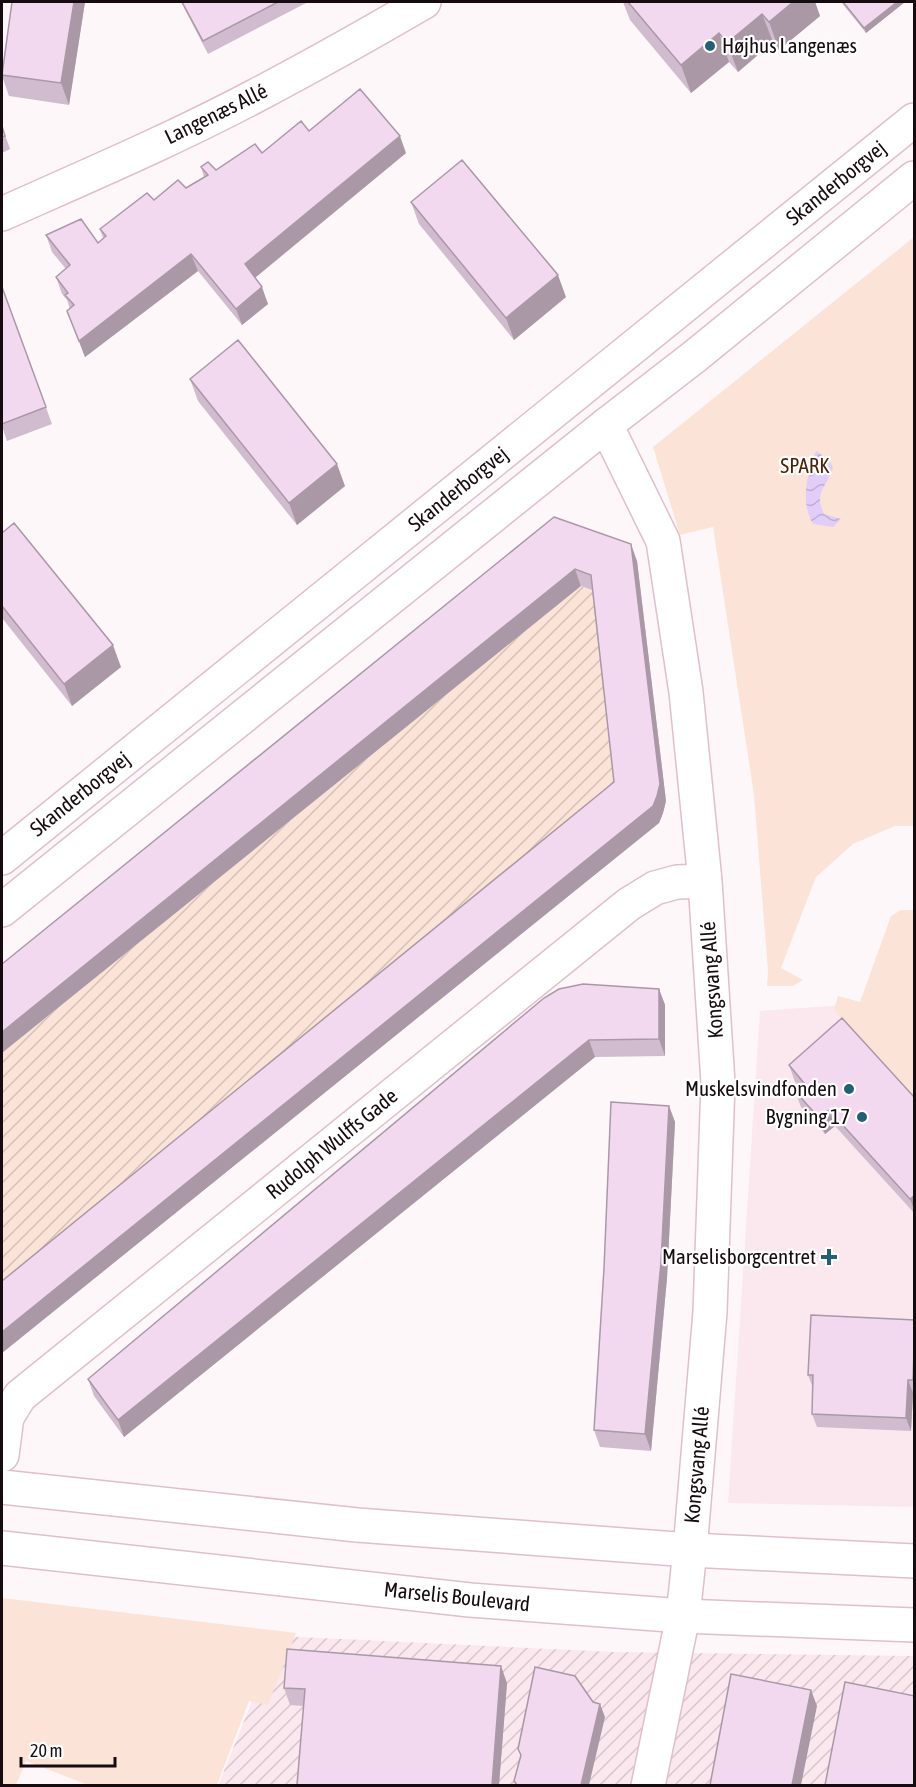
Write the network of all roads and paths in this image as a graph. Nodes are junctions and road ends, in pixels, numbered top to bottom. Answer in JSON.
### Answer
{"nodes":[{"id":1,"x":424,"y":2,"type":"edge"},
{"id":2,"x":915,"y":120,"type":"edge"},
{"id":3,"x":915,"y":178,"type":"edge"},
{"id":4,"x":2,"y":214,"type":"edge"},
{"id":5,"x":606,"y":425,"type":"junction"},
{"id":6,"x":2,"y":858,"type":"edge"},
{"id":7,"x":705,"y":881,"type":"junction"},
{"id":8,"x":2,"y":910,"type":"edge"},
{"id":9,"x":4,"y":1417,"type":"edge"},
{"id":10,"x":2,"y":1455,"type":"edge"},
{"id":11,"x":2,"y":1487,"type":"edge"},
{"id":12,"x":2,"y":1548,"type":"edge"},
{"id":13,"x":690,"y":1550,"type":"junction"},
{"id":14,"x":915,"y":1561,"type":"edge"},
{"id":15,"x":684,"y":1617,"type":"junction"},
{"id":16,"x":915,"y":1625,"type":"edge"},
{"id":17,"x":648,"y":1785,"type":"edge"}],
"edges":[{"from":1,"to":4,"type":"street","name":"Langenæs Allé"},
{"from":2,"to":6,"type":"street","name":"Skanderborgvej"},
{"from":3,"to":5,"type":"street","name":"Skanderborgvej"},
{"from":5,"to":7,"type":"street","name":"Kongsvang Allé"},
{"from":5,"to":8,"type":"street","name":"Skanderborgvej"},
{"from":7,"to":9,"type":"street","name":"Rudolph Wulffs Gade"},
{"from":7,"to":13,"type":"street","name":"Kongsvang Allé"},
{"from":9,"to":10,"type":"street","name":"Rudolph Wulffs Gade"},
{"from":11,"to":13,"type":"street"},
{"from":12,"to":15,"type":"street","name":"Marselis Boulevard"},
{"from":13,"to":14,"type":"street"},
{"from":13,"to":15,"type":"street","name":"Kongsvang Allé"},
{"from":15,"to":16,"type":"street","name":"Marselis Boulevard"},
{"from":15,"to":17,"type":"street"}]}
